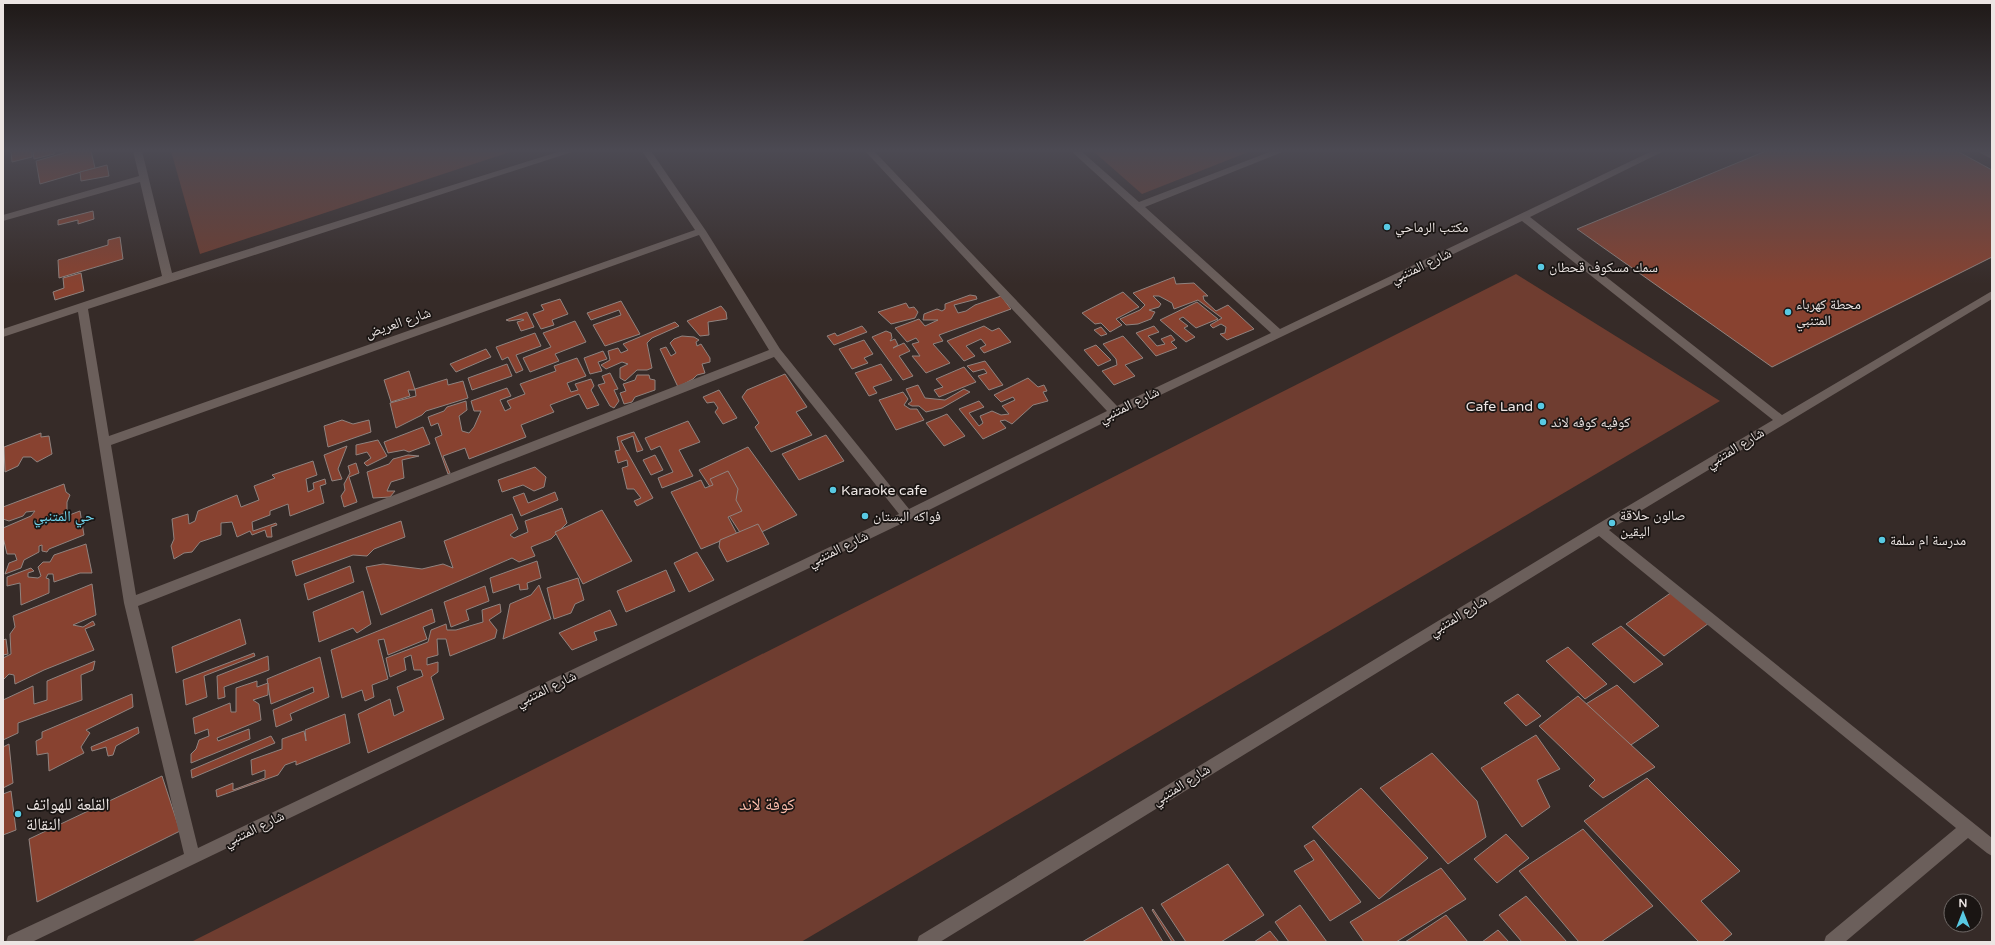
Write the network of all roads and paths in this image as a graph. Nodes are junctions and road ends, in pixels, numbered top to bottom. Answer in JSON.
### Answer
{"nodes":[{"id":1,"x":83,"y":195,"type":"edge"},
{"id":2,"x":147,"y":195,"type":"edge"},
{"id":3,"x":431,"y":195,"type":"edge"},
{"id":4,"x":676,"y":195,"type":"edge"},
{"id":5,"x":911,"y":195,"type":"edge"},
{"id":6,"x":1126,"y":195,"type":"edge"},
{"id":7,"x":1167,"y":195,"type":"edge"},
{"id":8,"x":1568,"y":195,"type":"edge"},
{"id":9,"x":1138,"y":206,"type":"junction"},
{"id":10,"x":1523,"y":217,"type":"junction"},
{"id":11,"x":3,"y":218,"type":"edge"},
{"id":12,"x":701,"y":231,"type":"junction"},
{"id":13,"x":168,"y":278,"type":"junction"},
{"id":14,"x":1992,"y":294,"type":"edge"},
{"id":15,"x":82,"y":307,"type":"junction"},
{"id":16,"x":3,"y":333,"type":"edge"},
{"id":17,"x":1279,"y":334,"type":"junction"},
{"id":18,"x":776,"y":352,"type":"junction"},
{"id":19,"x":1115,"y":412,"type":"junction"},
{"id":20,"x":1781,"y":420,"type":"junction"},
{"id":21,"x":105,"y":442,"type":"junction"},
{"id":22,"x":907,"y":516,"type":"junction"},
{"id":23,"x":1600,"y":529,"type":"junction"},
{"id":24,"x":131,"y":603,"type":"junction"},
{"id":25,"x":1968,"y":828,"type":"junction"},
{"id":26,"x":1992,"y":848,"type":"edge"},
{"id":27,"x":193,"y":858,"type":"junction"},
{"id":28,"x":14,"y":942,"type":"edge"},
{"id":29,"x":925,"y":942,"type":"edge"},
{"id":30,"x":1832,"y":942,"type":"edge"}],
"edges":[{"from":1,"to":11,"type":"street"},
{"from":2,"to":13,"type":"street"},
{"from":3,"to":13,"type":"street"},
{"from":4,"to":12,"type":"street"},
{"from":5,"to":19,"type":"street"},
{"from":6,"to":9,"type":"street"},
{"from":7,"to":9,"type":"street"},
{"from":8,"to":10,"type":"street","name":"شارع المتنبي"},
{"from":9,"to":17,"type":"street"},
{"from":10,"to":17,"type":"street","name":"شارع المتنبي"},
{"from":10,"to":20,"type":"street"},
{"from":12,"to":18,"type":"street"},
{"from":12,"to":21,"type":"street","name":"شارع العريض"},
{"from":13,"to":15,"type":"street"},
{"from":14,"to":20,"type":"street","name":"شارع المتنبي"},
{"from":15,"to":16,"type":"street"},
{"from":15,"to":21,"type":"street"},
{"from":17,"to":19,"type":"street","name":"شارع المتنبي"},
{"from":18,"to":22,"type":"street"},
{"from":18,"to":24,"type":"street"},
{"from":19,"to":22,"type":"street","name":"شارع المتنبي"},
{"from":20,"to":23,"type":"street","name":"شارع المتنبي"},
{"from":21,"to":24,"type":"street"},
{"from":22,"to":27,"type":"street","name":"شارع المتنبي"},
{"from":23,"to":25,"type":"street"},
{"from":23,"to":29,"type":"street","name":"شارع المتنبي"},
{"from":24,"to":27,"type":"street"},
{"from":25,"to":26,"type":"street"},
{"from":25,"to":30,"type":"street"},
{"from":27,"to":28,"type":"street","name":"شارع المتنبي"}]}
